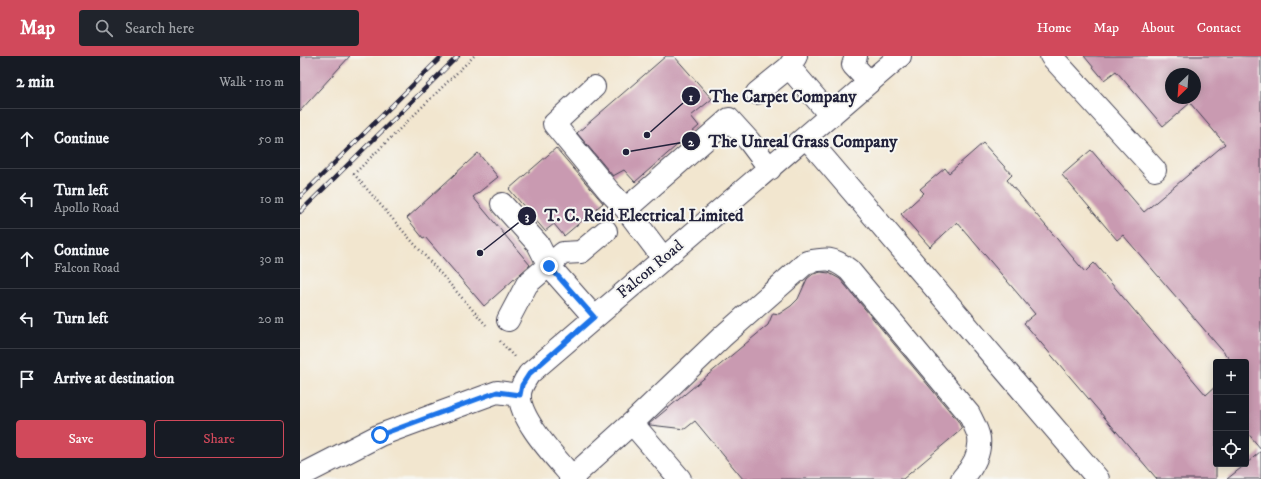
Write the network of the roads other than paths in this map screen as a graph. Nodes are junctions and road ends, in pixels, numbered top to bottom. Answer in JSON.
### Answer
{"nodes":[{"id":1,"x":856,"y":56,"type":"edge"},
{"id":2,"x":900,"y":56,"type":"edge"},
{"id":3,"x":1052,"y":56,"type":"edge"},
{"id":4,"x":792,"y":61,"type":"edge"},
{"id":5,"x":869,"y":82,"type":"junction"},
{"id":6,"x":594,"y":88,"type":"dead end"},
{"id":7,"x":757,"y":93,"type":"dead end"},
{"id":8,"x":831,"y":116,"type":"junction"},
{"id":9,"x":806,"y":137,"type":"junction"},
{"id":10,"x":770,"y":169,"type":"junction"},
{"id":11,"x":1155,"y":170,"type":"dead end"},
{"id":12,"x":502,"y":204,"type":"dead end"},
{"id":13,"x":626,"y":209,"type":"junction"},
{"id":14,"x":606,"y":231,"type":"dead end"},
{"id":15,"x":664,"y":258,"type":"junction"},
{"id":16,"x":549,"y":266,"type":"junction"},
{"id":17,"x":594,"y":317,"type":"junction"},
{"id":18,"x":498,"y":329,"type":"road end"},
{"id":19,"x":520,"y":395,"type":"junction"},
{"id":20,"x":632,"y":423,"type":"junction"},
{"id":21,"x":300,"y":476,"type":"edge"},
{"id":22,"x":572,"y":478,"type":"edge"},
{"id":23,"x":680,"y":479,"type":"edge"},
{"id":24,"x":962,"y":479,"type":"edge"},
{"id":25,"x":1098,"y":479,"type":"edge"}],
"edges":[{"from":1,"to":5,"type":"street"},
{"from":2,"to":5,"type":"street","name":"Falcon Road"},
{"from":3,"to":11,"type":"street"},
{"from":4,"to":7,"type":"street"},
{"from":4,"to":8,"type":"street"},
{"from":5,"to":8,"type":"street","name":"Falcon Road"},
{"from":6,"to":13,"type":"street"},
{"from":8,"to":9,"type":"street","name":"Falcon Road"},
{"from":9,"to":10,"type":"street","name":"Falcon Road"},
{"from":9,"to":25,"type":"street"},
{"from":10,"to":13,"type":"street"},
{"from":10,"to":15,"type":"street","name":"Falcon Road"},
{"from":12,"to":16,"type":"street"},
{"from":13,"to":15,"type":"street"},
{"from":14,"to":16,"type":"street"},
{"from":15,"to":17,"type":"street","name":"Falcon Road"},
{"from":16,"to":17,"type":"street"},
{"from":16,"to":18,"type":"street"},
{"from":17,"to":19,"type":"street","name":"Falcon Road"},
{"from":19,"to":21,"type":"street"},
{"from":19,"to":22,"type":"street"},
{"from":20,"to":22,"type":"street"},
{"from":20,"to":23,"type":"street"},
{"from":20,"to":24,"type":"street"}]}
